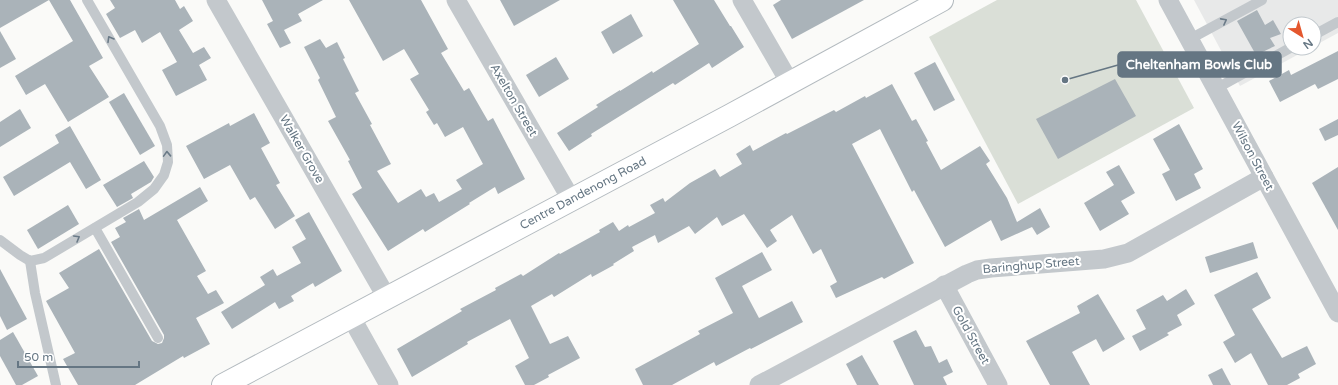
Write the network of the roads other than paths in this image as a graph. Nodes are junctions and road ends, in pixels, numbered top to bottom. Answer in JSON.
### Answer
{"nodes":[{"id":1,"x":87,"y":0,"type":"edge"},
{"id":2,"x":216,"y":0,"type":"edge"},
{"id":3,"x":456,"y":0,"type":"edge"},
{"id":4,"x":742,"y":0,"type":"edge"},
{"id":5,"x":942,"y":0,"type":"edge"},
{"id":6,"x":1168,"y":0,"type":"edge"},
{"id":7,"x":1262,"y":0,"type":"edge"},
{"id":8,"x":1338,"y":22,"type":"edge"},
{"id":9,"x":1322,"y":31,"type":"edge"},
{"id":10,"x":1190,"y":39,"type":"junction"},
{"id":11,"x":1282,"y":52,"type":"edge"},
{"id":12,"x":790,"y":83,"type":"junction"},
{"id":13,"x":1216,"y":88,"type":"junction"},
{"id":14,"x":1264,"y":177,"type":"junction"},
{"id":15,"x":571,"y":199,"type":"junction"},
{"id":16,"x":95,"y":228,"type":"junction"},
{"id":17,"x":0,"y":240,"type":"edge"},
{"id":18,"x":30,"y":261,"type":"junction"},
{"id":19,"x":944,"y":285,"type":"junction"},
{"id":20,"x":387,"y":298,"type":"junction"},
{"id":21,"x":1338,"y":312,"type":"edge"},
{"id":22,"x":352,"y":317,"type":"junction"},
{"id":23,"x":158,"y":338,"type":"dead end"},
{"id":24,"x":56,"y":385,"type":"edge"},
{"id":25,"x":223,"y":385,"type":"edge"},
{"id":26,"x":389,"y":385,"type":"edge"},
{"id":27,"x":760,"y":385,"type":"edge"},
{"id":28,"x":998,"y":385,"type":"edge"}],
"edges":[{"from":16,"to":1,"type":"lane","one_way":true},
{"from":2,"to":20,"type":"street","name":"Walker Grove"},
{"from":3,"to":15,"type":"street","name":"Axelton Street"},
{"from":4,"to":12,"type":"street"},
{"from":5,"to":12,"type":"main road","name":"Centre Dandenong Road"},
{"from":6,"to":10,"type":"street","name":"Wilson Street"},
{"from":10,"to":7,"type":"lane","one_way":true},
{"from":8,"to":9,"type":"lane"},
{"from":10,"to":13,"type":"street","name":"Wilson Street"},
{"from":11,"to":13,"type":"lane"},
{"from":12,"to":15,"type":"main road","name":"Centre Dandenong Road"},
{"from":13,"to":14,"type":"street","name":"Wilson Street"},
{"from":14,"to":19,"type":"street","name":"Baringhup Street"},
{"from":14,"to":21,"type":"street","name":"Wilson Street"},
{"from":15,"to":20,"type":"main road","name":"Centre Dandenong Road"},
{"from":18,"to":16,"type":"lane","one_way":true},
{"from":16,"to":23,"type":"lane"},
{"from":17,"to":18,"type":"lane"},
{"from":18,"to":24,"type":"lane"},
{"from":19,"to":27,"type":"street","name":"Baringhup Street"},
{"from":19,"to":28,"type":"street","name":"Gold Street"},
{"from":20,"to":22,"type":"main road","name":"Centre Dandenong Road"},
{"from":22,"to":25,"type":"main road","name":"Centre Dandenong Road"},
{"from":22,"to":26,"type":"street"}]}
